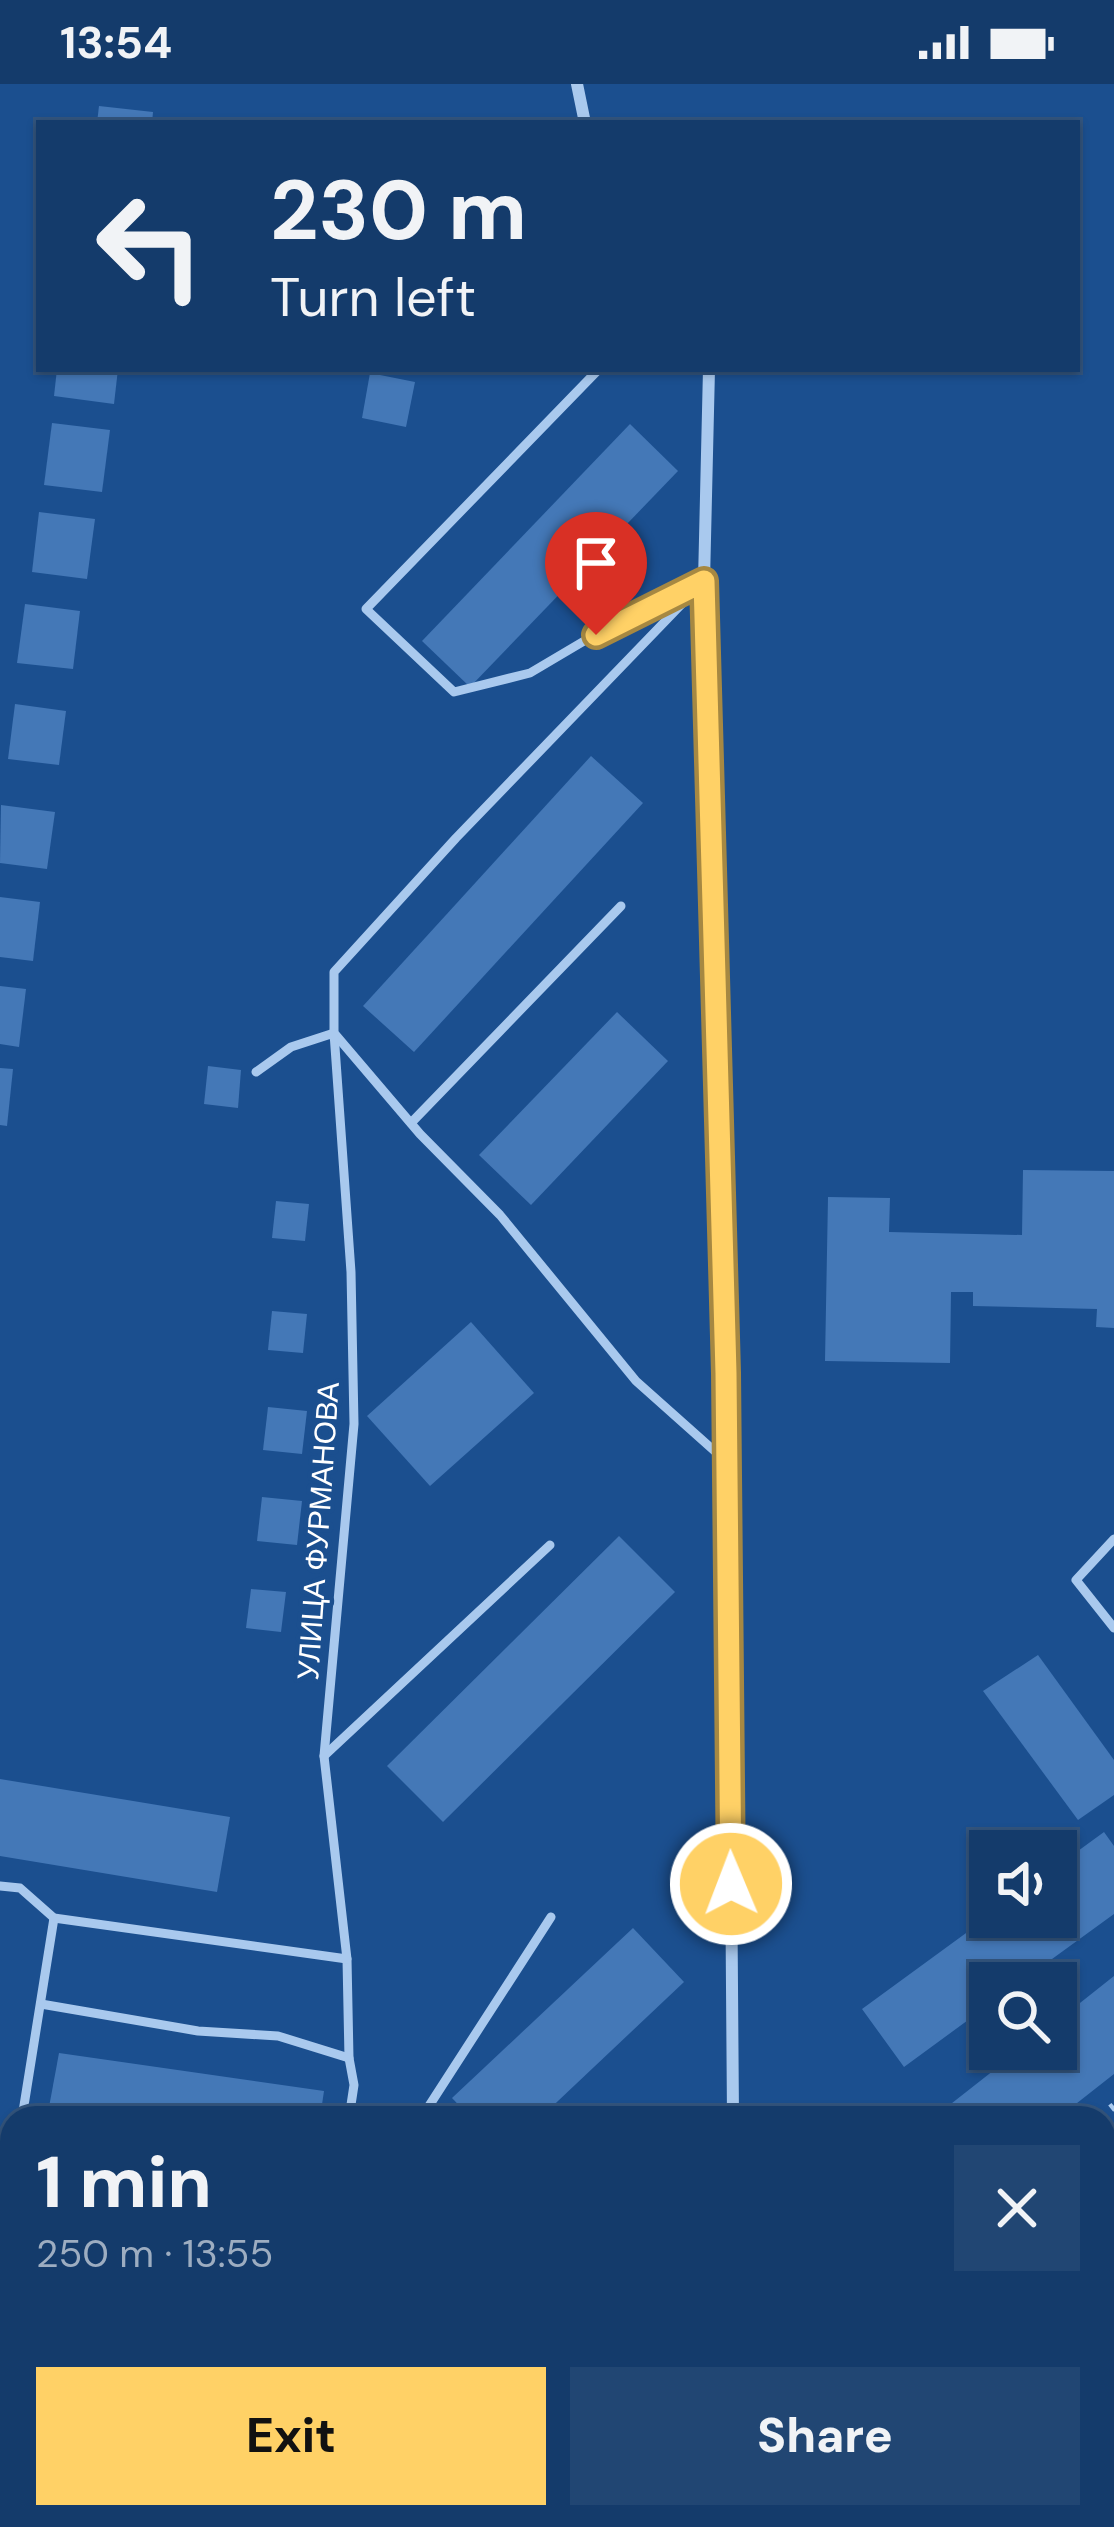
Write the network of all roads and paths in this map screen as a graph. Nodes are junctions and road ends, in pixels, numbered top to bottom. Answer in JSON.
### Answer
{"nodes":[{"id":1,"x":577,"y":84,"type":"edge"},
{"id":2,"x":584,"y":120,"type":"edge"},
{"id":3,"x":596,"y":372,"type":"edge"},
{"id":4,"x":709,"y":372,"type":"edge"},
{"id":5,"x":704,"y":581,"type":"junction"},
{"id":6,"x":621,"y":906,"type":"dead end"},
{"id":7,"x":334,"y":1033,"type":"junction"},
{"id":8,"x":256,"y":1072,"type":"dead end"},
{"id":9,"x":411,"y":1123,"type":"junction"},
{"id":10,"x":728,"y":1463,"type":"junction"},
{"id":11,"x":1114,"y":1539,"type":"edge"},
{"id":12,"x":550,"y":1545,"type":"dead end"},
{"id":13,"x":1114,"y":1628,"type":"edge"},
{"id":14,"x":324,"y":1756,"type":"junction"},
{"id":15,"x":0,"y":1886,"type":"edge"},
{"id":16,"x":551,"y":1917,"type":"dead end"},
{"id":17,"x":54,"y":1918,"type":"junction"},
{"id":18,"x":347,"y":1959,"type":"junction"},
{"id":19,"x":41,"y":2004,"type":"junction"},
{"id":20,"x":350,"y":2059,"type":"junction"},
{"id":21,"x":24,"y":2106,"type":"edge"},
{"id":22,"x":351,"y":2106,"type":"edge"},
{"id":23,"x":429,"y":2106,"type":"edge"},
{"id":24,"x":733,"y":2106,"type":"edge"}],
"edges":[{"from":1,"to":2,"type":"street"},
{"from":3,"to":5,"type":"lane"},
{"from":4,"to":5,"type":"street"},
{"from":5,"to":7,"type":"lane","name":"УЛИЦА ФУРМАНОВА"},
{"from":5,"to":10,"type":"street"},
{"from":6,"to":9,"type":"lane"},
{"from":7,"to":8,"type":"lane"},
{"from":7,"to":9,"type":"lane"},
{"from":7,"to":14,"type":"lane","name":"УЛИЦА ФУРМАНОВА"},
{"from":9,"to":10,"type":"lane"},
{"from":10,"to":24,"type":"street"},
{"from":11,"to":13,"type":"lane"},
{"from":12,"to":14,"type":"lane"},
{"from":14,"to":18,"type":"lane","name":"УЛИЦА ФУРМАНОВА"},
{"from":15,"to":17,"type":"lane"},
{"from":16,"to":23,"type":"lane"},
{"from":17,"to":18,"type":"lane"},
{"from":17,"to":19,"type":"lane"},
{"from":18,"to":20,"type":"lane","name":"УЛИЦА ФУРМАНОВА"},
{"from":19,"to":20,"type":"lane"},
{"from":19,"to":21,"type":"lane"},
{"from":20,"to":22,"type":"lane","name":"УЛИЦА ФУРМАНОВА"}]}
